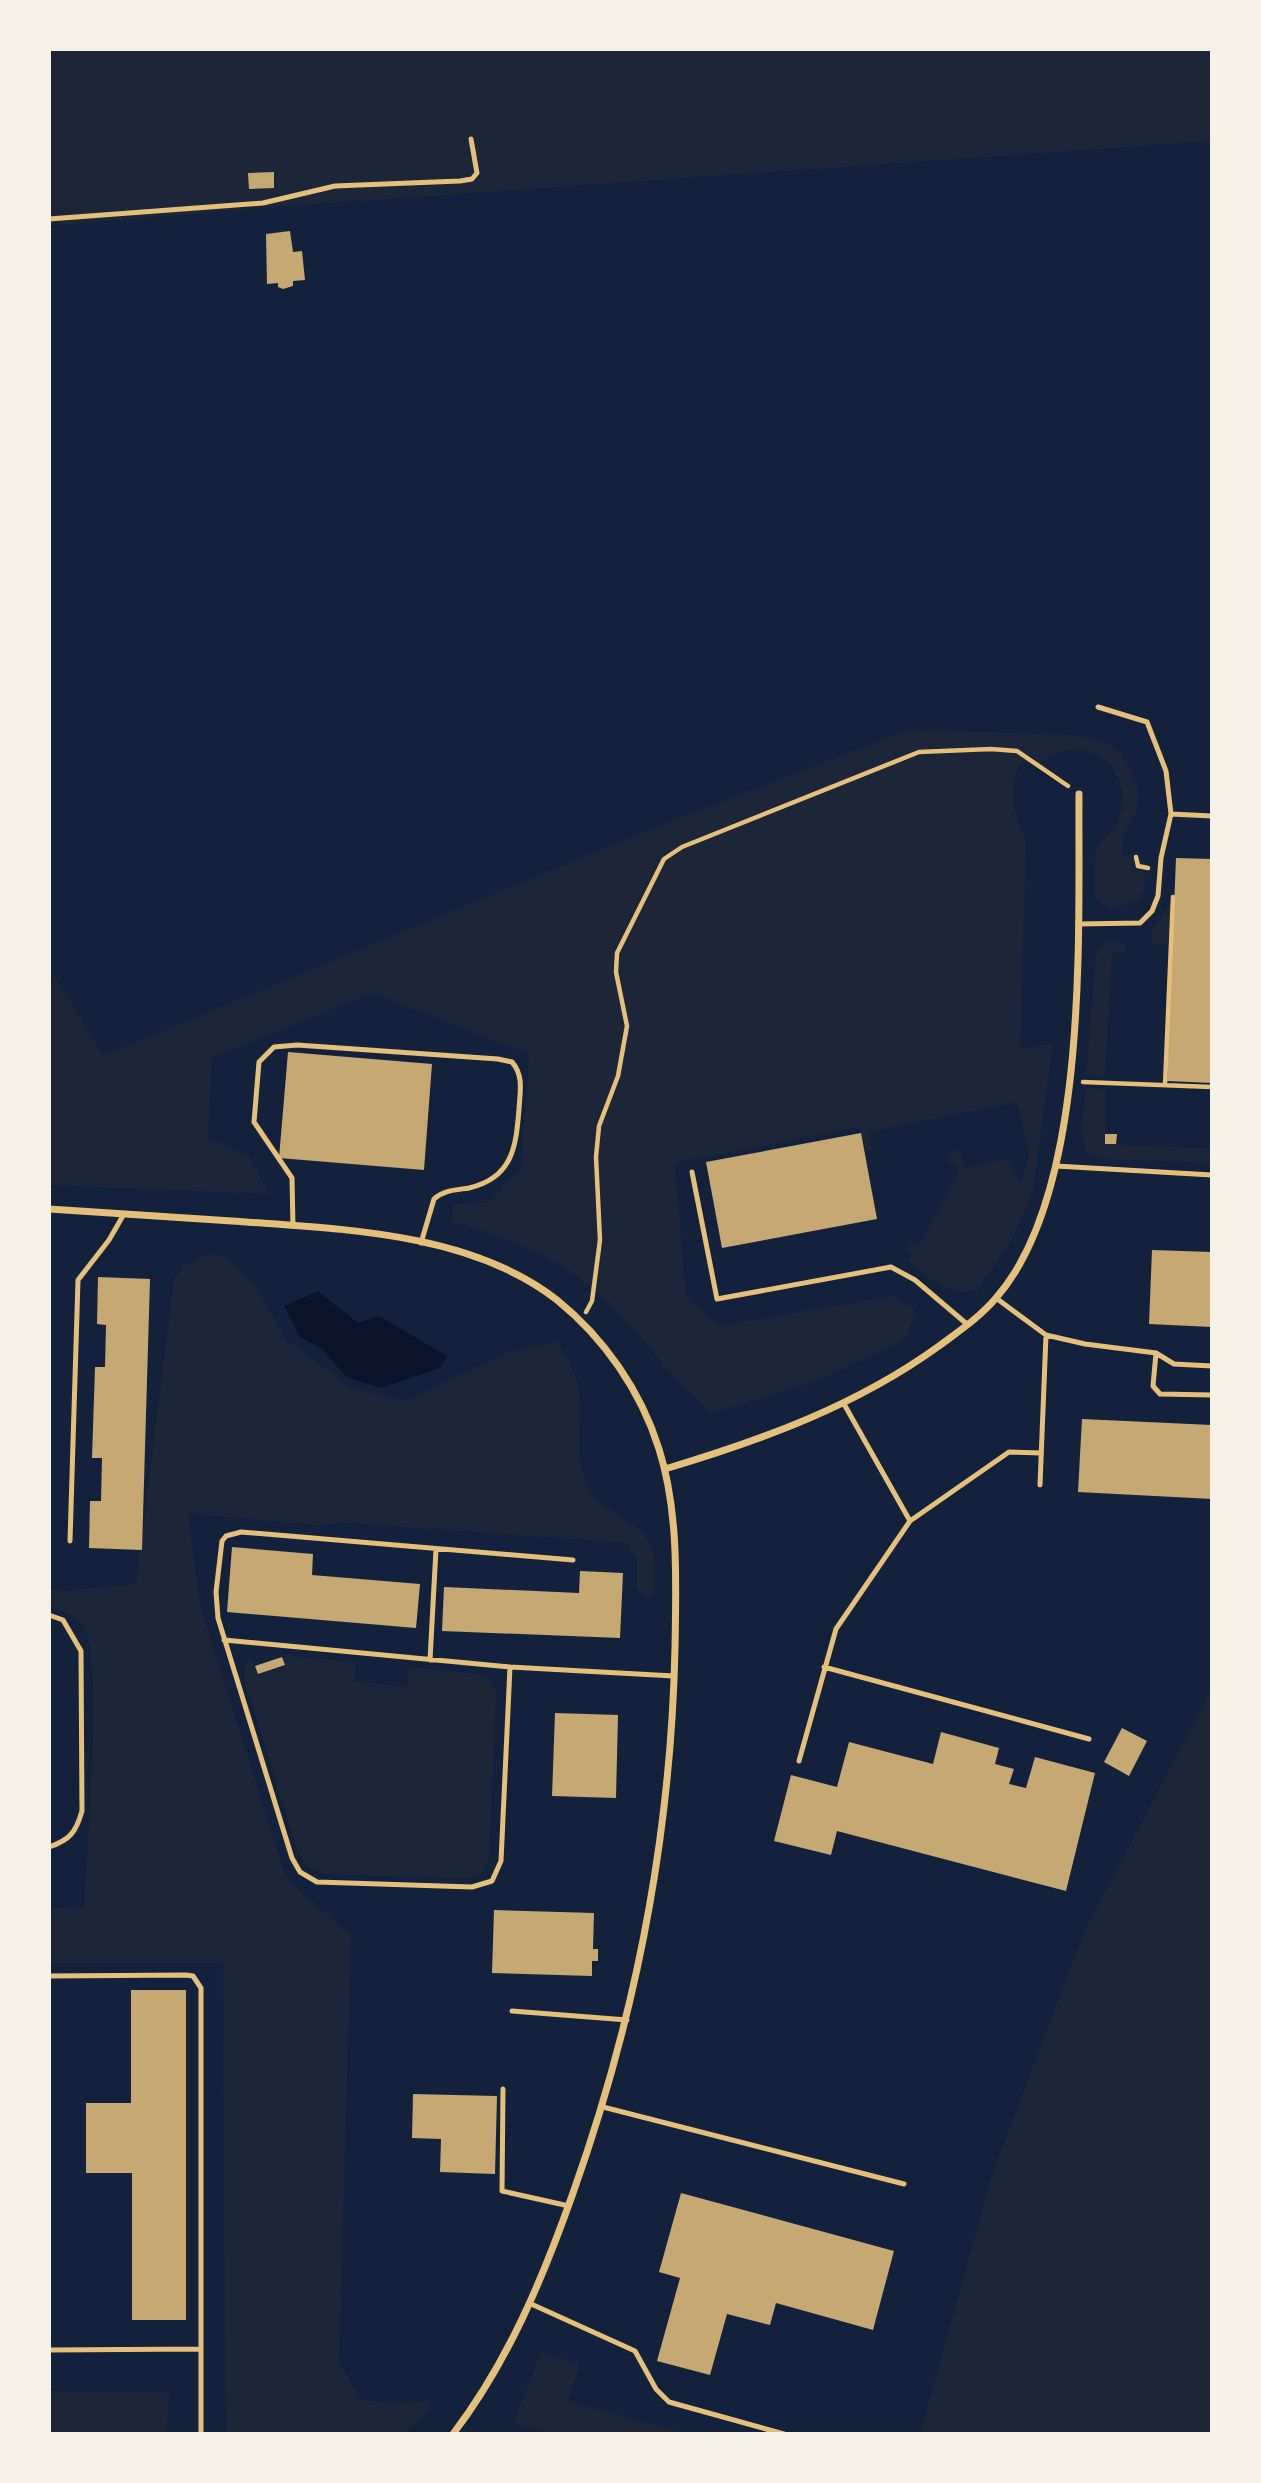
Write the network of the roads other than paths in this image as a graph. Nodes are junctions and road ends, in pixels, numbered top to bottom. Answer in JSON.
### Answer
{"nodes":[{"id":1,"x":471,"y":139,"type":"dead end"},
{"id":2,"x":49,"y":219,"type":"edge"},
{"id":3,"x":1098,"y":707,"type":"dead end"},
{"id":4,"x":1079,"y":794,"type":"road end"},
{"id":5,"x":1171,"y":814,"type":"junction"},
{"id":6,"x":1212,"y":816,"type":"edge"},
{"id":7,"x":1078,"y":924,"type":"junction"},
{"id":8,"x":1056,"y":1166,"type":"junction"},
{"id":9,"x":692,"y":1172,"type":"dead end"},
{"id":10,"x":1212,"y":1175,"type":"edge"},
{"id":11,"x":49,"y":1209,"type":"edge"},
{"id":12,"x":124,"y":1214,"type":"junction"},
{"id":13,"x":293,"y":1226,"type":"junction"},
{"id":14,"x":421,"y":1243,"type":"junction"},
{"id":15,"x":996,"y":1298,"type":"junction"},
{"id":16,"x":968,"y":1325,"type":"junction"},
{"id":17,"x":1046,"y":1335,"type":"junction"},
{"id":18,"x":1156,"y":1353,"type":"junction"},
{"id":19,"x":1212,"y":1366,"type":"edge"},
{"id":20,"x":1212,"y":1395,"type":"edge"},
{"id":21,"x":844,"y":1404,"type":"junction"},
{"id":22,"x":1041,"y":1453,"type":"junction"},
{"id":23,"x":665,"y":1469,"type":"junction"},
{"id":24,"x":1040,"y":1485,"type":"dead end"},
{"id":25,"x":910,"y":1521,"type":"junction"},
{"id":26,"x":70,"y":1541,"type":"dead end"},
{"id":27,"x":436,"y":1549,"type":"junction"},
{"id":28,"x":573,"y":1560,"type":"dead end"},
{"id":29,"x":49,"y":1615,"type":"edge"},
{"id":30,"x":224,"y":1640,"type":"junction"},
{"id":31,"x":430,"y":1660,"type":"junction"},
{"id":32,"x":510,"y":1667,"type":"junction"},
{"id":33,"x":824,"y":1667,"type":"junction"},
{"id":34,"x":674,"y":1676,"type":"junction"},
{"id":35,"x":1089,"y":1739,"type":"dead end"},
{"id":36,"x":799,"y":1761,"type":"dead end"},
{"id":37,"x":49,"y":1847,"type":"edge"},
{"id":38,"x":49,"y":1976,"type":"edge"},
{"id":39,"x":512,"y":2011,"type":"dead end"},
{"id":40,"x":627,"y":2020,"type":"junction"},
{"id":41,"x":503,"y":2089,"type":"dead end"},
{"id":42,"x":603,"y":2107,"type":"junction"},
{"id":43,"x":904,"y":2185,"type":"dead end"},
{"id":44,"x":569,"y":2206,"type":"junction"},
{"id":45,"x":529,"y":2303,"type":"junction"},
{"id":46,"x":201,"y":2349,"type":"junction"},
{"id":47,"x":49,"y":2350,"type":"edge"},
{"id":48,"x":201,"y":2434,"type":"edge"},
{"id":49,"x":454,"y":2434,"type":"edge"},
{"id":50,"x":784,"y":2434,"type":"edge"}],
"edges":[{"from":1,"to":2,"type":"lane"},
{"from":3,"to":5,"type":"lane"},
{"from":4,"to":7,"type":"street"},
{"from":5,"to":6,"type":"lane"},
{"from":5,"to":7,"type":"lane"},
{"from":7,"to":8,"type":"street"},
{"from":8,"to":10,"type":"lane"},
{"from":8,"to":15,"type":"street"},
{"from":9,"to":16,"type":"lane"},
{"from":11,"to":12,"type":"street"},
{"from":12,"to":13,"type":"street"},
{"from":12,"to":26,"type":"lane"},
{"from":13,"to":14,"type":"street"},
{"from":13,"to":14,"type":"lane"},
{"from":14,"to":23,"type":"street"},
{"from":15,"to":16,"type":"street"},
{"from":15,"to":17,"type":"lane"},
{"from":16,"to":21,"type":"street"},
{"from":17,"to":18,"type":"lane"},
{"from":17,"to":22,"type":"lane"},
{"from":18,"to":19,"type":"lane"},
{"from":18,"to":20,"type":"lane"},
{"from":21,"to":23,"type":"street"},
{"from":21,"to":25,"type":"lane"},
{"from":22,"to":24,"type":"lane"},
{"from":22,"to":25,"type":"lane"},
{"from":23,"to":34,"type":"street"},
{"from":25,"to":33,"type":"lane"},
{"from":27,"to":28,"type":"lane"},
{"from":27,"to":30,"type":"lane"},
{"from":27,"to":31,"type":"lane"},
{"from":29,"to":37,"type":"lane"},
{"from":30,"to":31,"type":"lane"},
{"from":30,"to":32,"type":"lane"},
{"from":31,"to":32,"type":"lane"},
{"from":32,"to":34,"type":"lane"},
{"from":33,"to":35,"type":"lane"},
{"from":33,"to":36,"type":"lane"},
{"from":34,"to":40,"type":"street"},
{"from":38,"to":46,"type":"lane"},
{"from":39,"to":40,"type":"lane"},
{"from":40,"to":42,"type":"street"},
{"from":41,"to":44,"type":"lane"},
{"from":42,"to":43,"type":"lane"},
{"from":42,"to":44,"type":"street"},
{"from":44,"to":45,"type":"street"},
{"from":45,"to":49,"type":"street"},
{"from":45,"to":50,"type":"lane"},
{"from":46,"to":47,"type":"lane"},
{"from":46,"to":48,"type":"lane"}]}
